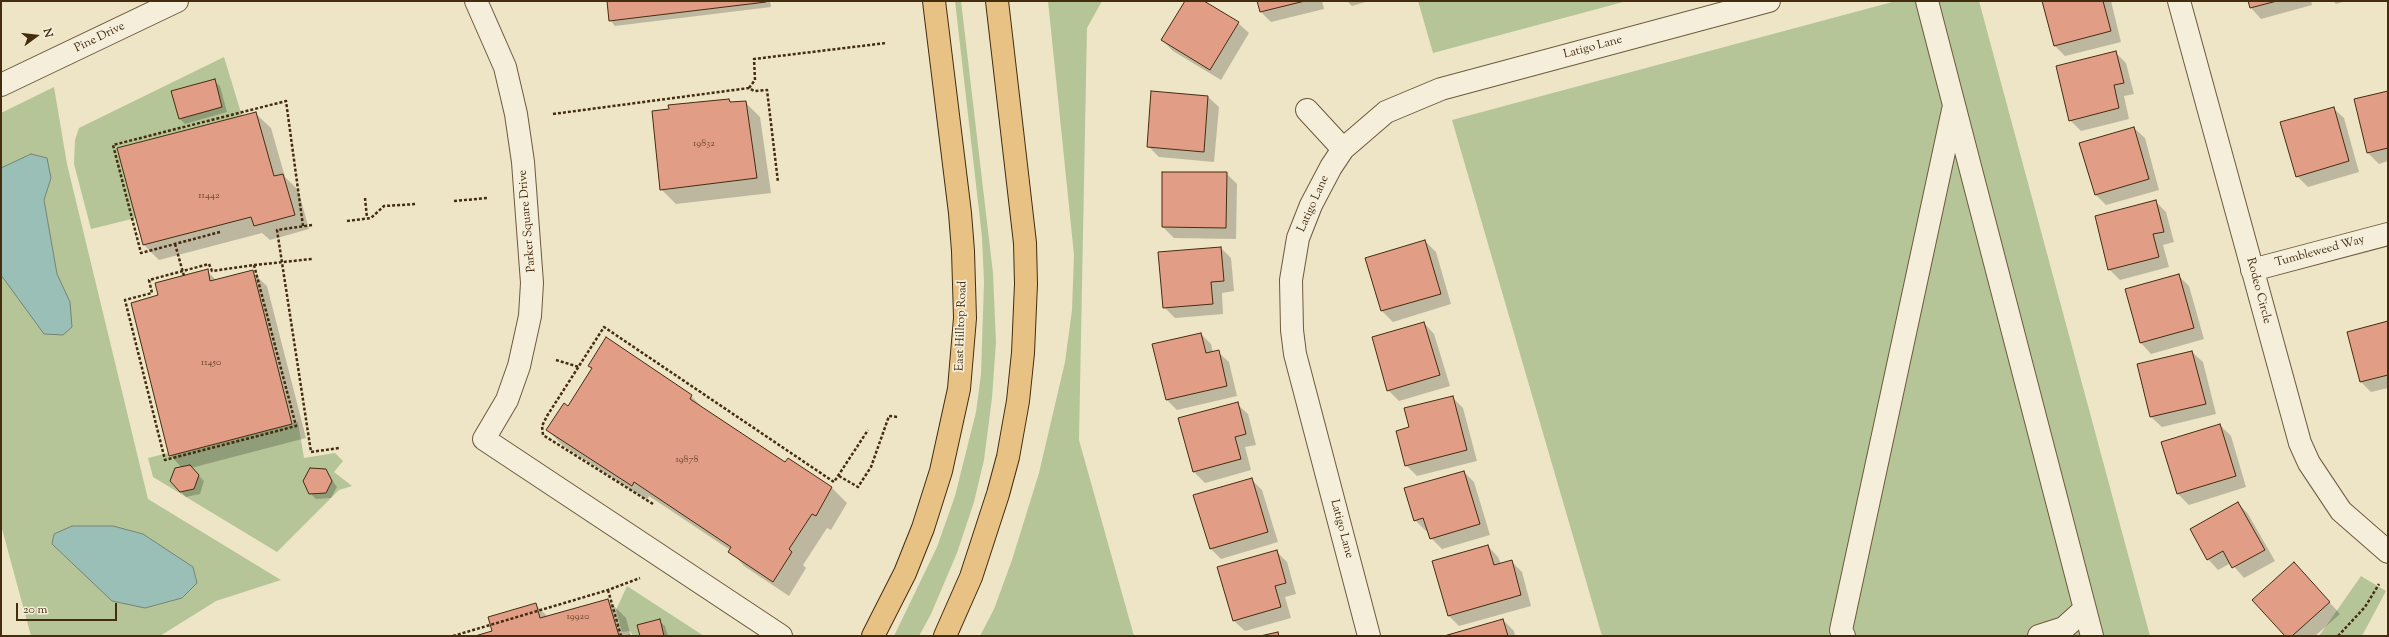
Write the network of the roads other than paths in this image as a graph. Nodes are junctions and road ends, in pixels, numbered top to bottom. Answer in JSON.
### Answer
{"nodes":[{"id":1,"x":177,"y":1,"type":"edge"},
{"id":2,"x":476,"y":1,"type":"edge"},
{"id":3,"x":934,"y":1,"type":"edge"},
{"id":4,"x":997,"y":1,"type":"edge"},
{"id":5,"x":1769,"y":1,"type":"edge"},
{"id":6,"x":1926,"y":1,"type":"edge"},
{"id":7,"x":2179,"y":1,"type":"edge"},
{"id":8,"x":1,"y":85,"type":"edge"},
{"id":9,"x":1954,"y":105,"type":"junction"},
{"id":10,"x":1307,"y":110,"type":"dead end"},
{"id":11,"x":1343,"y":149,"type":"junction"},
{"id":12,"x":2388,"y":234,"type":"edge"},
{"id":13,"x":2252,"y":270,"type":"junction"},
{"id":14,"x":2388,"y":552,"type":"edge"},
{"id":15,"x":2086,"y":610,"type":"junction"},
{"id":16,"x":781,"y":636,"type":"edge"},
{"id":17,"x":873,"y":636,"type":"edge"},
{"id":18,"x":945,"y":636,"type":"edge"},
{"id":19,"x":1369,"y":636,"type":"edge"},
{"id":20,"x":1844,"y":636,"type":"edge"},
{"id":21,"x":2039,"y":636,"type":"edge"},
{"id":22,"x":2092,"y":636,"type":"edge"}],
"edges":[{"from":1,"to":8,"type":"street","name":"Pine Drive"},
{"from":2,"to":16,"type":"street","name":"Parker Square Drive"},
{"from":3,"to":17,"type":"main road","name":"East Hilltop Road"},
{"from":4,"to":18,"type":"main road"},
{"from":5,"to":11,"type":"street","name":"Latigo Lane"},
{"from":6,"to":9,"type":"street"},
{"from":7,"to":13,"type":"street","name":"Rodeo Circle"},
{"from":9,"to":15,"type":"street"},
{"from":9,"to":20,"type":"street"},
{"from":10,"to":11,"type":"street"},
{"from":11,"to":19,"type":"street","name":"Latigo Lane"},
{"from":12,"to":13,"type":"street","name":"Tumbleweed Way"},
{"from":13,"to":14,"type":"street","name":"Rodeo Circle"},
{"from":15,"to":21,"type":"street"},
{"from":15,"to":22,"type":"street"}]}
